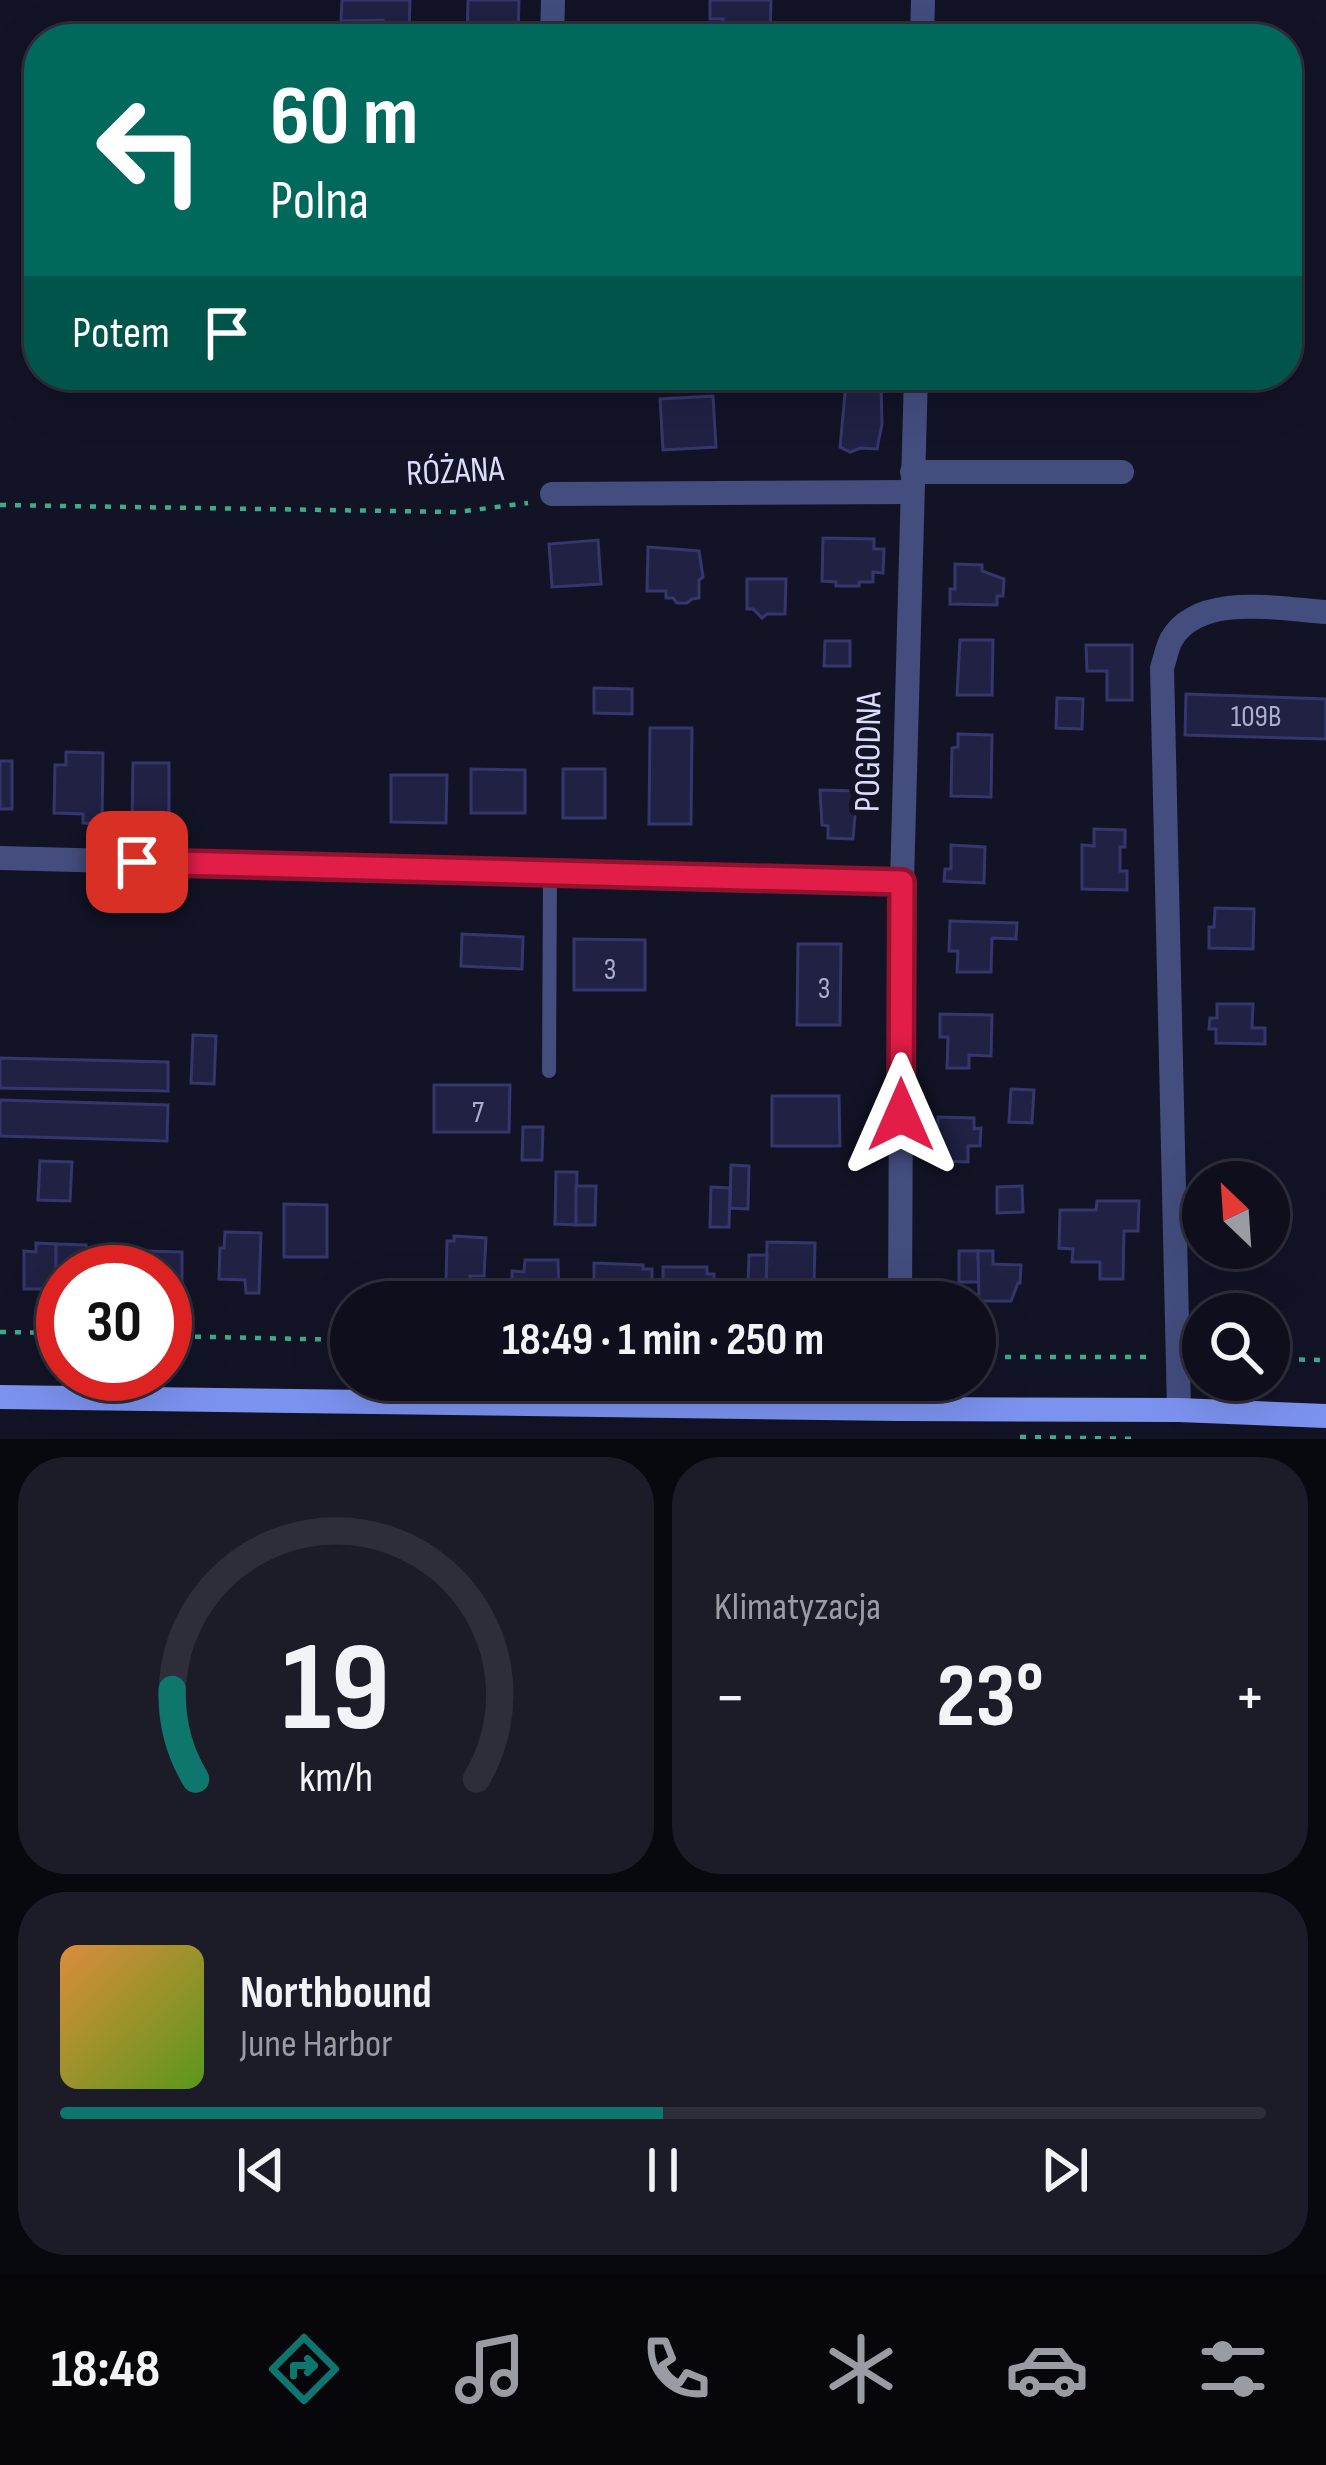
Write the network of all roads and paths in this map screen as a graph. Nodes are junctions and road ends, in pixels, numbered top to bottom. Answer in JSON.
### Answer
{"nodes":[{"id":1,"x":915,"y":390,"type":"edge"},
{"id":2,"x":1122,"y":472,"type":"dead end"},
{"id":3,"x":912,"y":482,"type":"junction"},
{"id":4,"x":552,"y":494,"type":"joint"},
{"id":5,"x":0,"y":505,"type":"edge"},
{"id":6,"x":1326,"y":612,"type":"edge"},
{"id":7,"x":0,"y":858,"type":"edge"},
{"id":8,"x":550,"y":872,"type":"junction"},
{"id":9,"x":902,"y":882,"type":"junction"},
{"id":10,"x":549,"y":1071,"type":"dead end"},
{"id":11,"x":900,"y":1281,"type":"edge"},
{"id":12,"x":0,"y":1332,"type":"edge"},
{"id":13,"x":36,"y":1333,"type":"edge"},
{"id":14,"x":192,"y":1337,"type":"edge"},
{"id":15,"x":330,"y":1340,"type":"edge"},
{"id":16,"x":996,"y":1357,"type":"edge"},
{"id":17,"x":1178,"y":1357,"type":"junction"},
{"id":18,"x":1290,"y":1359,"type":"edge"},
{"id":19,"x":1326,"y":1360,"type":"edge"},
{"id":20,"x":0,"y":1397,"type":"edge"},
{"id":21,"x":898,"y":1401,"type":"edge"},
{"id":22,"x":898,"y":1409,"type":"junction"},
{"id":23,"x":1179,"y":1410,"type":"junction"},
{"id":24,"x":1326,"y":1416,"type":"edge"}],
"edges":[{"from":1,"to":3,"type":"street","name":"POGODNA"},
{"from":2,"to":3,"type":"street","name":"RÓŻANA"},
{"from":3,"to":4,"type":"street","name":"RÓŻANA"},
{"from":3,"to":9,"type":"street","name":"POGODNA"},
{"from":4,"to":5,"type":"path","name":"RÓŻANA"},
{"from":6,"to":17,"type":"street"},
{"from":7,"to":8,"type":"street"},
{"from":8,"to":9,"type":"street"},
{"from":8,"to":10,"type":"lane"},
{"from":9,"to":11,"type":"street","name":"POGODNA"},
{"from":12,"to":13,"type":"path"},
{"from":14,"to":15,"type":"path"},
{"from":16,"to":17,"type":"path"},
{"from":17,"to":23,"type":"street"},
{"from":18,"to":19,"type":"path"},
{"from":20,"to":22,"type":"main road"},
{"from":21,"to":22,"type":"street"},
{"from":22,"to":23,"type":"main road"},
{"from":23,"to":24,"type":"main road"}]}
